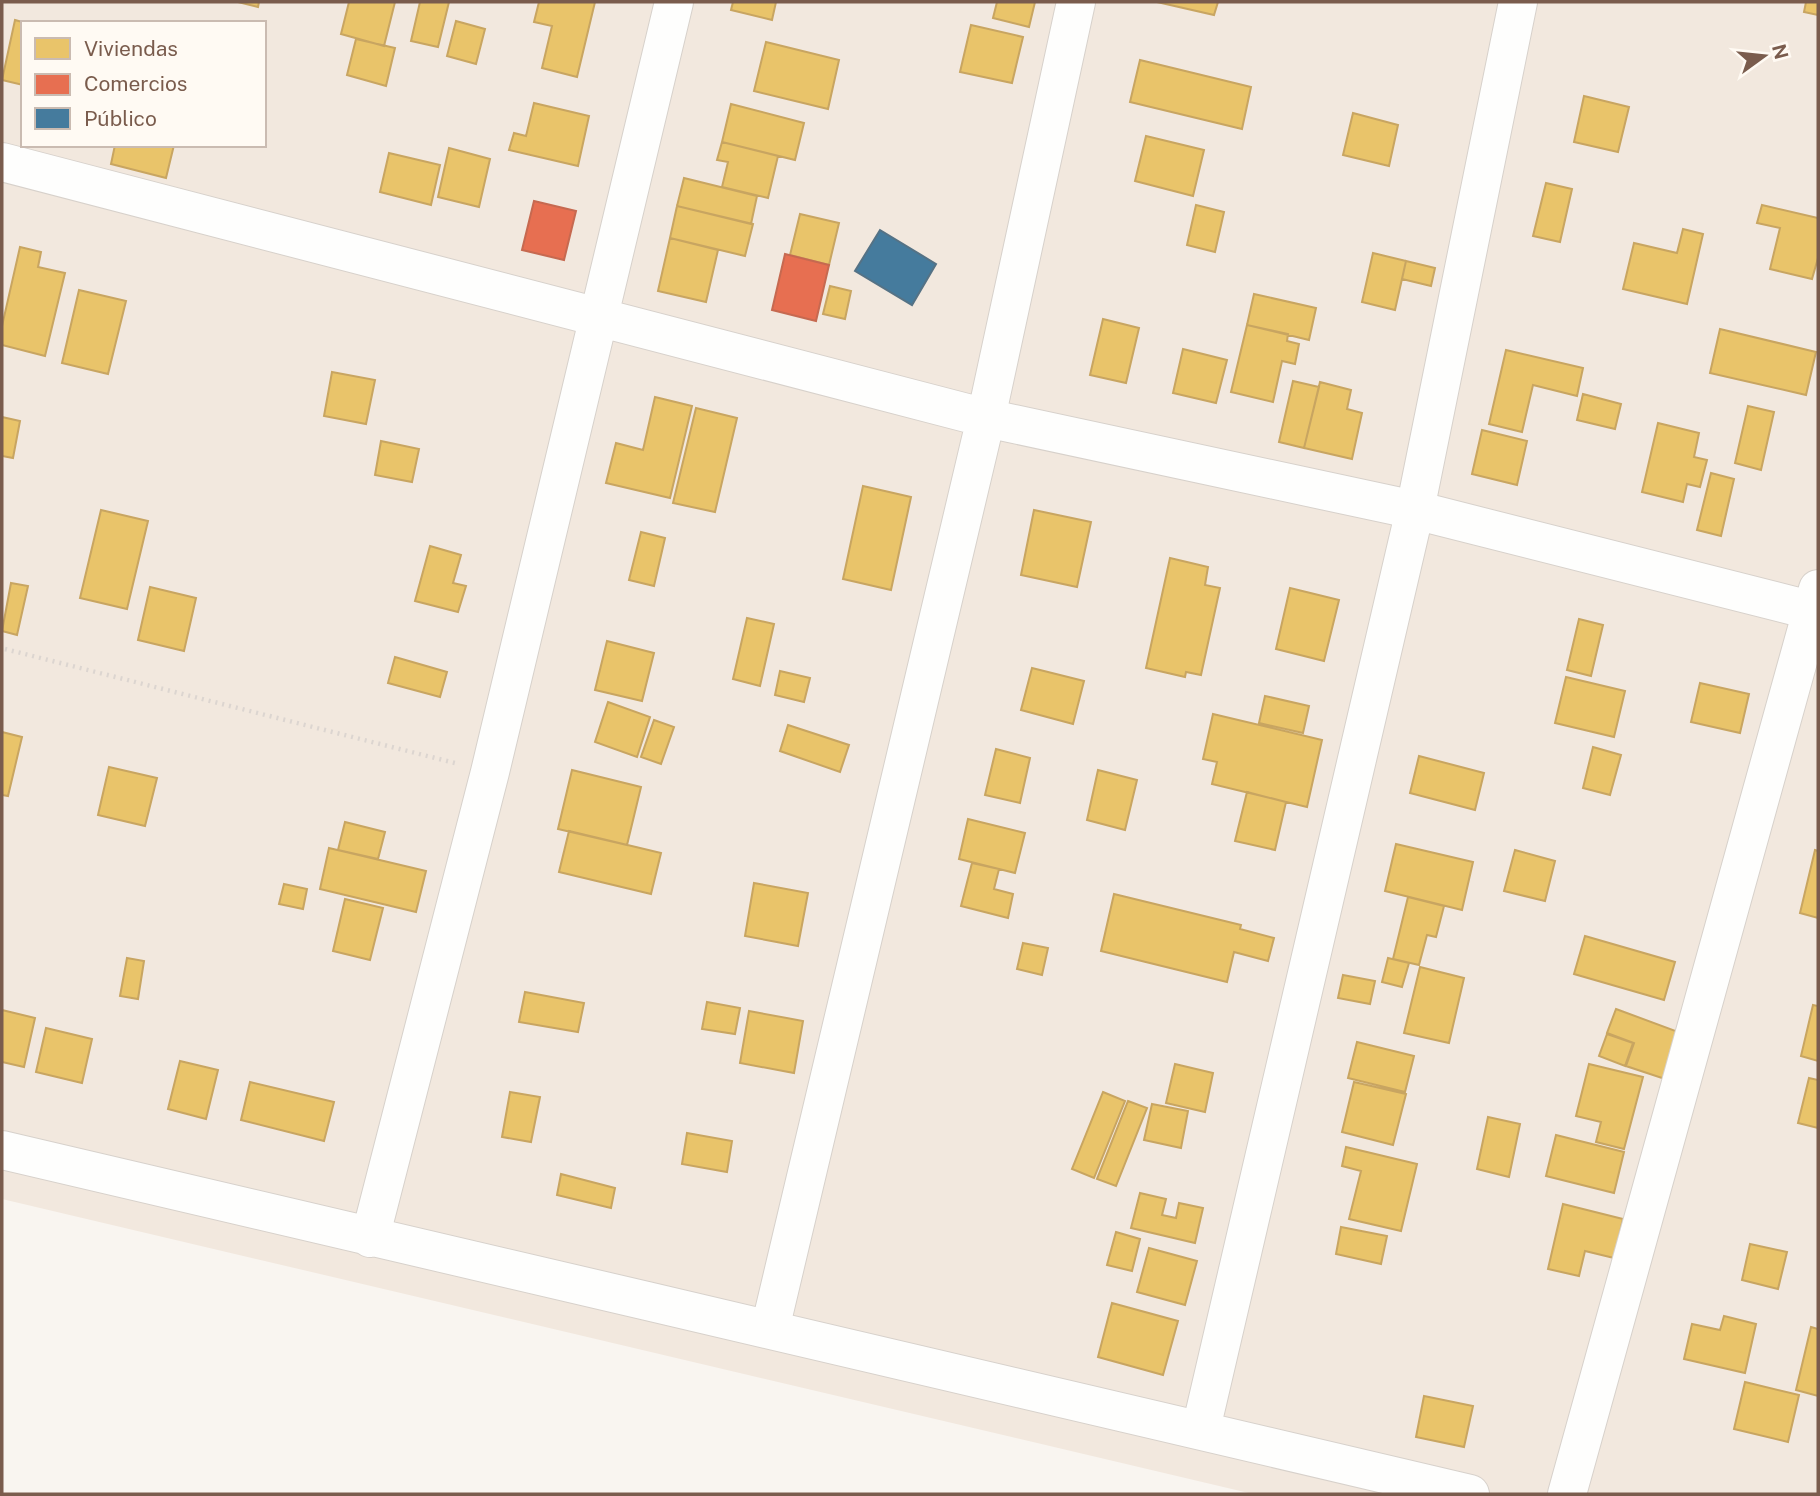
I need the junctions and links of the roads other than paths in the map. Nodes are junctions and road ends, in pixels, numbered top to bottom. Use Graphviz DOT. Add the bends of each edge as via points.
graph roads {
  1 [pos="674,2"];
  2 [pos="1076,2"];
  3 [pos="1518,2"];
  4 [pos="2,162"];
  5 [pos="599,318"];
  6 [pos="986,418"];
  7 [pos="1415,510"];
  8 [pos="1816,604"];
  9 [pos="2,1150"];
  10 [pos="370,1238"];
  11 [pos="770,1329"];
  12 [pos="1201,1429"];
  13 [pos="1470,1494"];
  14 [pos="1567,1494"];
  1 -- 5 [label="street"];
  2 -- 6 [label="street"];
  3 -- 7 [label="street"];
  4 -- 5 [label="street"];
  5 -- 6 [label="street"];
  5 -- 10 [label="street" via="490,772"];
  6 -- 7 [label="street"];
  6 -- 11 [label="street"];
  7 -- 8 [label="street"];
  7 -- 12 [label="street"];
  8 -- 14 [label="street"];
  9 -- 10 [label="street"];
  10 -- 11 [label="street"];
  11 -- 12 [label="street"];
  12 -- 13 [label="street"];
}
